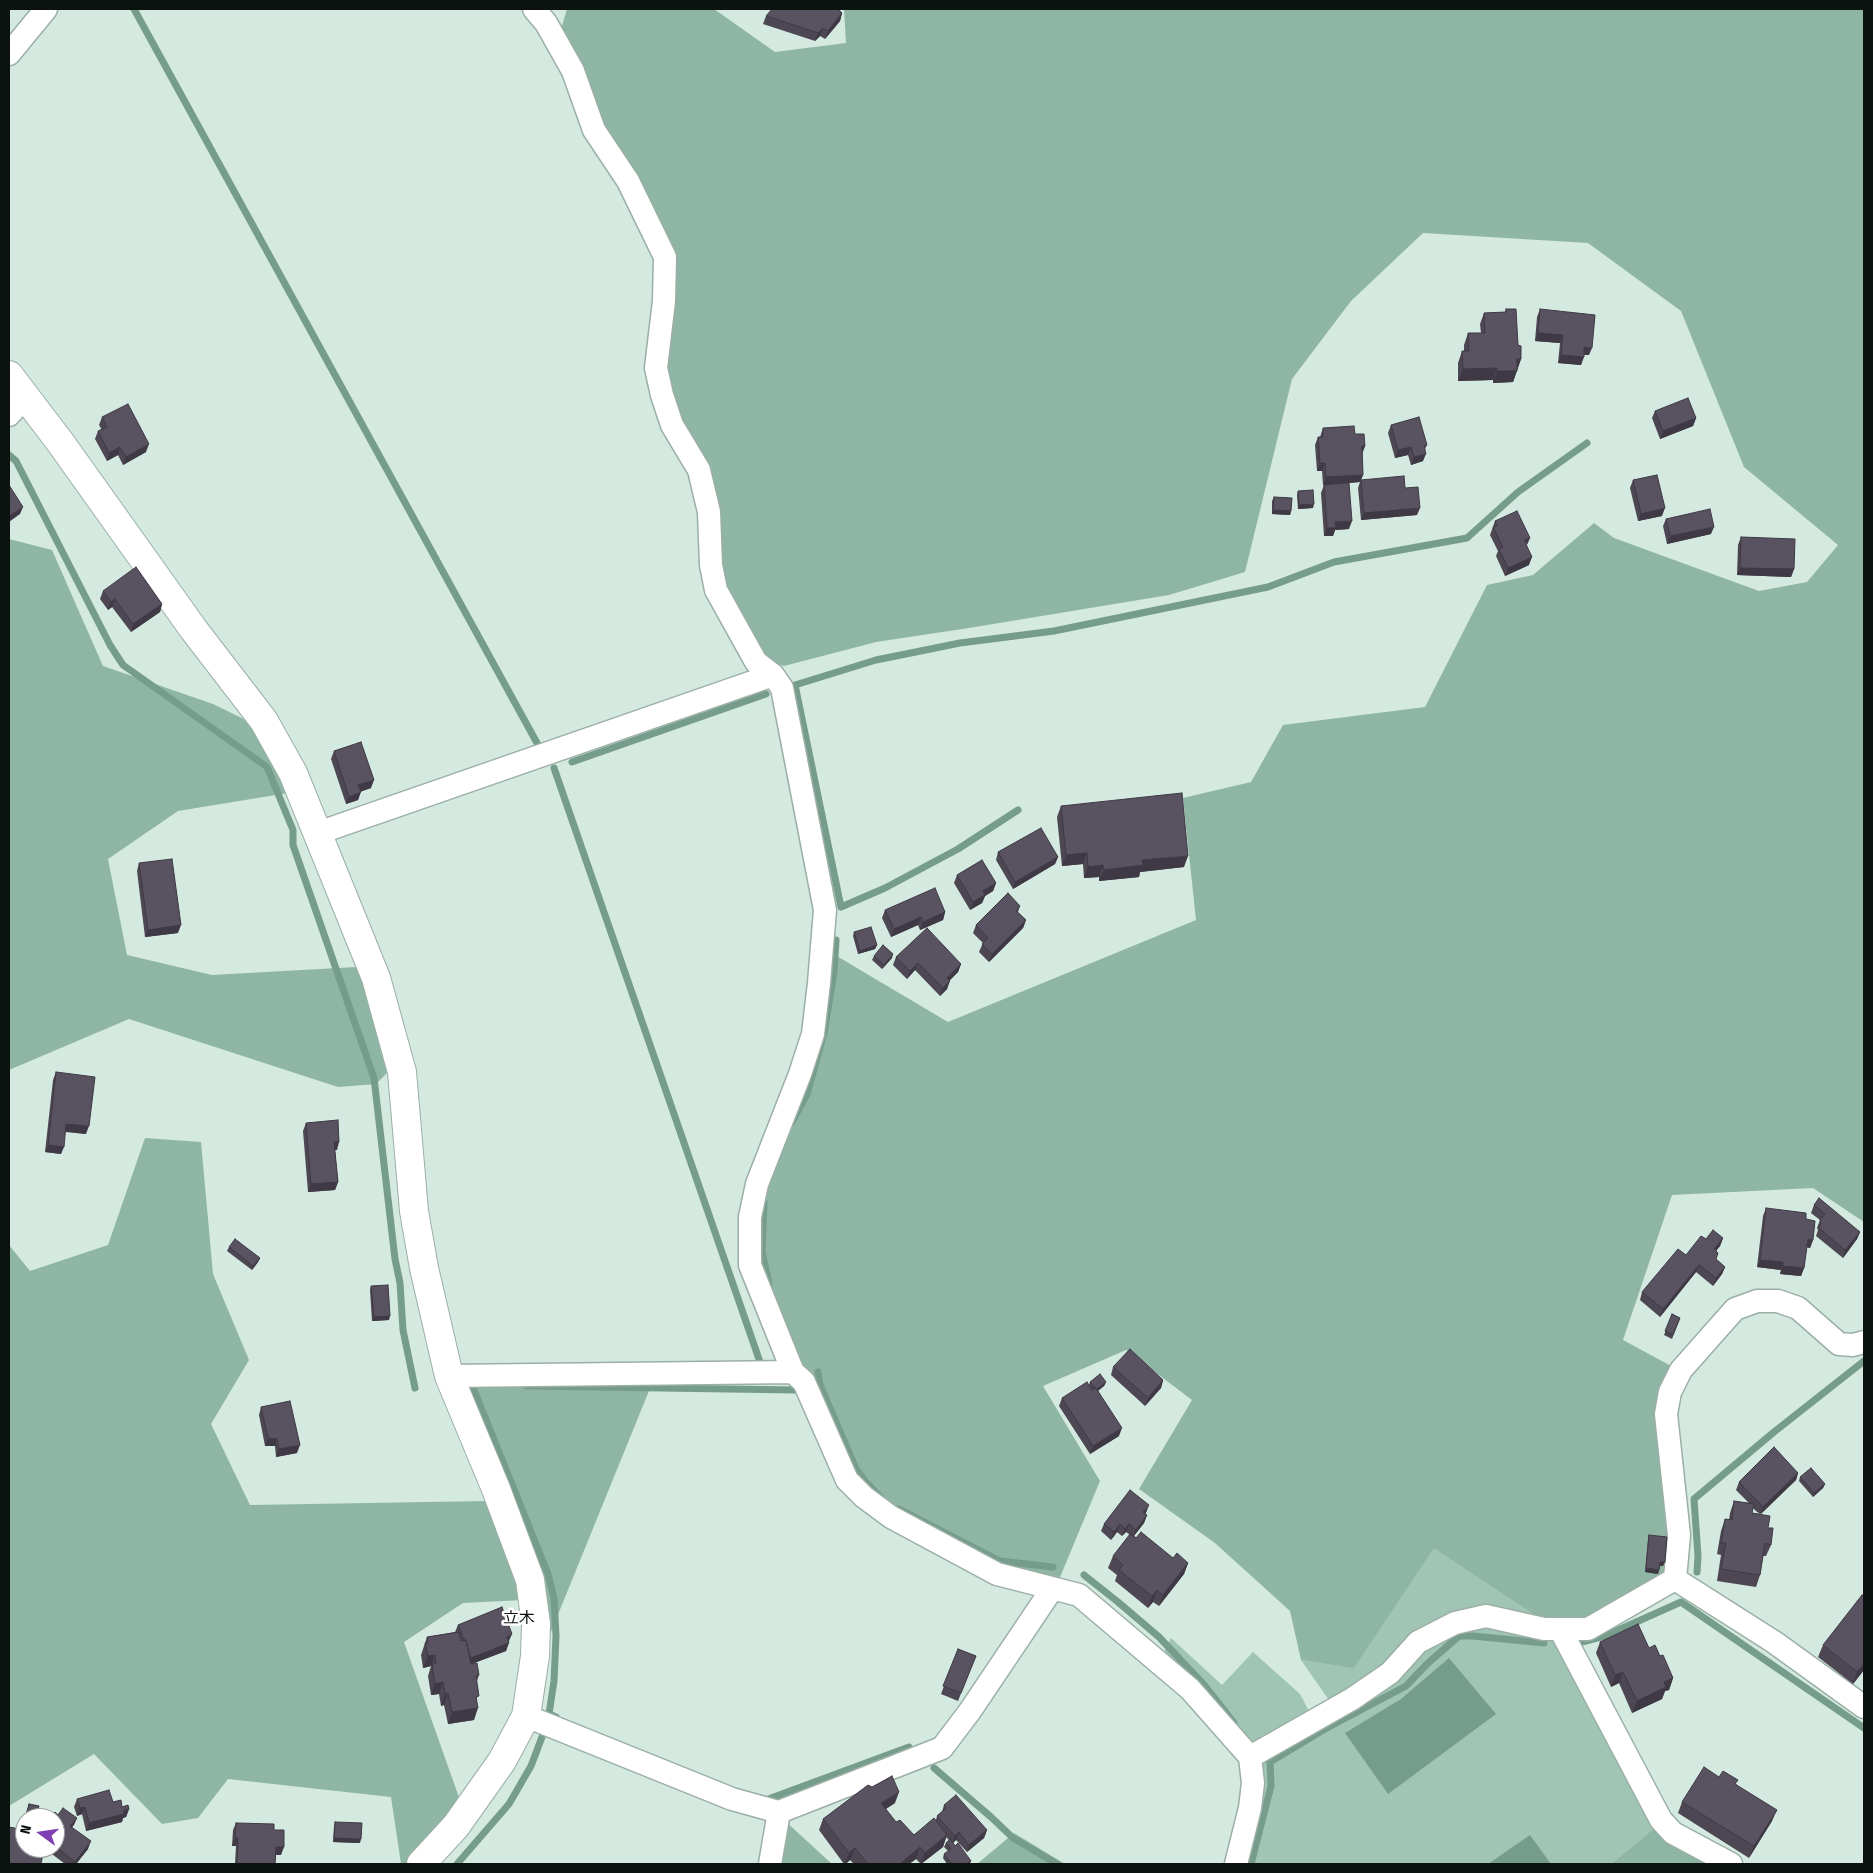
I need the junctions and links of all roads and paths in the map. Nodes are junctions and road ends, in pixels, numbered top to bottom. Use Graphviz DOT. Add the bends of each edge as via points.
graph roads {
  1 [pos="46,9"];
  2 [pos="534,9"];
  3 [pos="9,54"];
  4 [pos="9,375"];
  5 [pos="17,406"];
  6 [pos="773,675"];
  7 [pos="318,833"];
  8 [pos="1864,1342"];
  9 [pos="449,1376"];
  10 [pos="802,1384"];
  11 [pos="1675,1579"];
  12 [pos="1052,1588"];
  13 [pos="1560,1629"];
  14 [pos="1864,1707"];
  15 [pos="526,1716"];
  16 [pos="1250,1757"];
  17 [pos="779,1812"];
  18 [pos="421,1864"];
  19 [pos="770,1864"];
  20 [pos="1236,1864"];
  21 [pos="1731,1864"];
  1 -- 3 [label="street"];
  2 -- 6 [label="street" via="546,23 573,70 594,130 628,181 664,257 664,301 656,368 662,395 672,425 699,470 709,512 711,565 716,590 756,662"];
  4 -- 5 [label="street"];
  5 -- 7 [label="street" via="264,721 293,773"];
  6 -- 7 [label="street"];
  6 -- 10 [label="street" via="782,688 825,910 813,1034 757,1184 750,1217 750,1265"];
  7 -- 9 [label="street" via="376,978 402,1072 414,1211"];
  8 -- 11 [label="street" via="1839,1344 1798,1308 1778,1301 1757,1301 1735,1309 1681,1370 1670,1392 1666,1414 1678,1535"];
  9 -- 10 [label="street"];
  9 -- 15 [label="street" via="530,1580 536,1624"];
  10 -- 12 [label="street" via="847,1480 864,1497 891,1517 998,1574"];
  11 -- 13 [label="street" via="1588,1629"];
  11 -- 14 [label="street" via="1774,1642"];
  12 -- 16 [label="street" via="1079,1595 1103,1614 1190,1689"];
  12 -- 17 [label="street" via="942,1748"];
  13 -- 16 [label="street" via="1544,1630 1486,1616 1455,1623 1418,1642 1390,1673 1352,1699"];
  13 -- 21 [label="street" via="1660,1820 1673,1833"];
  15 -- 17 [label="street" via="732,1799"];
  15 -- 18 [label="street" via="502,1761 456,1826"];
  16 -- 20 [label="street" via="1253,1783 1250,1808"];
  17 -- 19 [label="street"];
}
